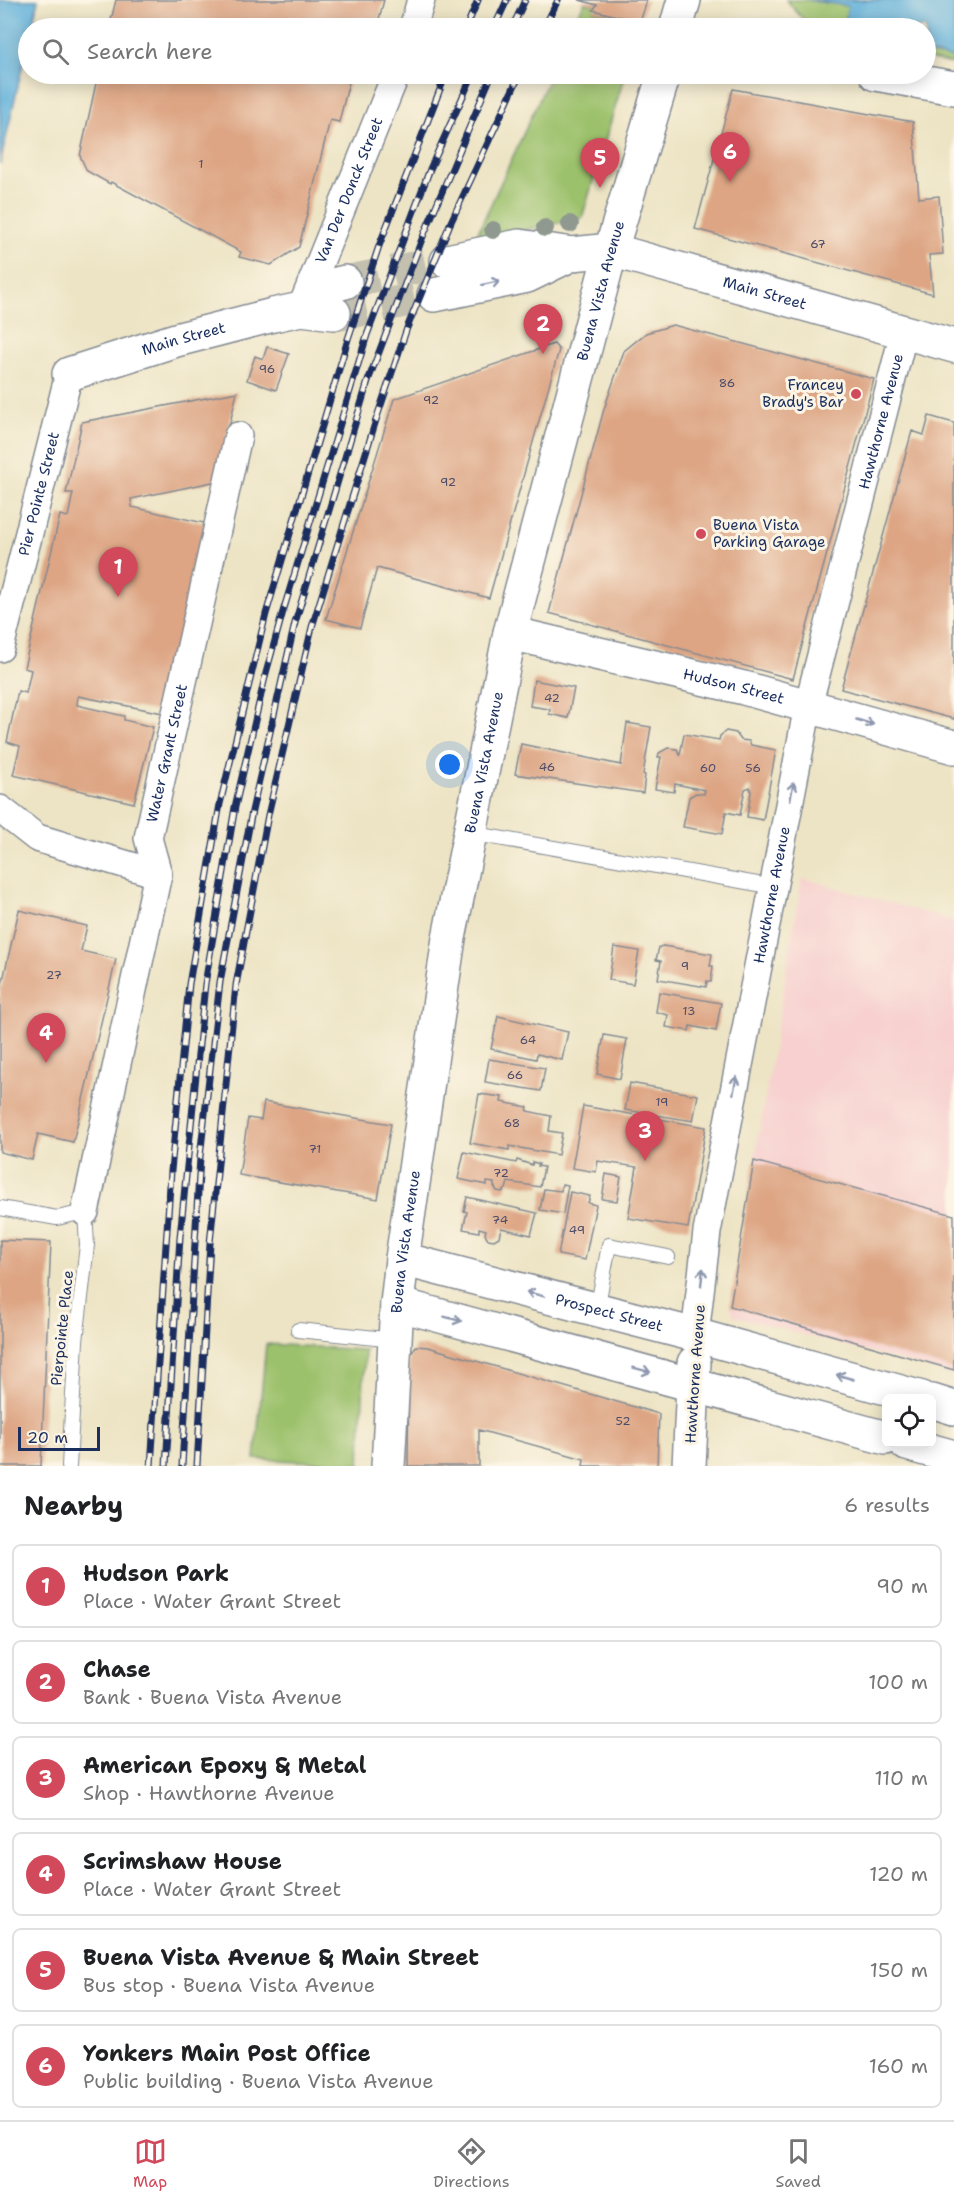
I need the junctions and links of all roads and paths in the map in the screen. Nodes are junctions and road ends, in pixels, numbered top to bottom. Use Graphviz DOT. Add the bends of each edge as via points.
graph roads {
  1 [pos="421,0"];
  2 [pos="684,0"];
  3 [pos="416,18"];
  4 [pos="679,18"];
  5 [pos="392,84"];
  6 [pos="661,84"];
  7 [pos="932,84"];
  8 [pos="954,88"];
  9 [pos="611,250"];
  10 [pos="572,254"];
  11 [pos="447,261"];
  12 [pos="345,282"];
  13 [pos="434,295"];
  14 [pos="301,309"];
  15 [pos="334,313"];
  16 [pos="904,332"];
  17 [pos="954,346"];
  18 [pos="69,374"];
  19 [pos="238,436"];
  20 [pos="510,633"];
  21 [pos="0,648"];
  22 [pos="808,706"];
  23 [pos="954,747"];
  24 [pos="0,809"];
  25 [pos="470,833"];
  26 [pos="158,874"];
  27 [pos="774,887"];
  28 [pos="0,1208"];
  29 [pos="85,1212"];
  30 [pos="668,1257"];
  31 [pos="402,1259"];
  32 [pos="397,1304"];
  33 [pos="597,1310"];
  34 [pos="298,1330"];
  35 [pos="695,1335"];
  36 [pos="395,1340"];
  37 [pos="693,1384"];
  38 [pos="908,1394"];
  39 [pos="936,1402"];
  40 [pos="954,1407"];
  41 [pos="882,1437"];
  42 [pos="924,1448"];
  43 [pos="954,1457"];
  44 [pos="69,1466"];
  45 [pos="388,1466"];
  46 [pos="689,1466"];
  1 -- 3 [label="street"];
  2 -- 4 [label="street"];
  5 -- 14 [label="street, Van Der Donck Street"];
  6 -- 9 [label="street, Buena Vista Avenue"];
  7 -- 8 [label="street"];
  9 -- 10 [label="street, Main Street"];
  9 -- 16 [label="street, Main Street"];
  9 -- 20 [label="street, Buena Vista Avenue"];
  10 -- 11 [label="street, Main Street" via="519,246"];
  13 -- 10 [label="street, Main Street, one-way" via="527,276"];
  12 -- 14 [label="street, Main Street"];
  14 -- 15 [label="street, Main Street"];
  14 -- 18 [label="street, Main Street" via="176,340"];
  16 -- 17 [label="street, Main Street"];
  16 -- 22 [label="street, Hawthorne Avenue"];
  18 -- 21 [label="street, Pier Pointe Street"];
  19 -- 26 [label="street, Water Grant Street" via="148,838"];
  20 -- 22 [label="street, Hudson Street" via="744,687"];
  20 -- 25 [label="street, Buena Vista Avenue"];
  22 -- 23 [label="street, Hudson Street, one-way"];
  27 -- 22 [label="street, Hawthorne Avenue, one-way"];
  24 -- 26 [label="street" via="37,838"];
  25 -- 27 [label="lane"];
  25 -- 31 [label="street, Buena Vista Avenue" via="449,938"];
  26 -- 29 [label="street, Water Grant Street"];
  35 -- 27 [label="street, Hawthorne Avenue, one-way" via="707,1232"];
  28 -- 29 [label="lane" via="57,1218"];
  29 -- 44 [label="lane, Pierpointe Place" via="87,1245 75,1341"];
  30 -- 33 [label="lane" via="609,1245"];
  31 -- 32 [label="street, Buena Vista Avenue"];
  33 -- 31 [label="street, Prospect Street, one-way"];
  32 -- 36 [label="street, Buena Vista Avenue"];
  32 -- 37 [label="street, one-way"];
  33 -- 35 [label="street, Prospect Street"];
  34 -- 36 [label="lane"];
  35 -- 37 [label="street, Hawthorne Avenue"];
  38 -- 35 [label="street, Prospect Street, one-way"];
  36 -- 45 [label="street, Buena Vista Avenue"];
  37 -- 41 [label="street"];
  37 -- 46 [label="street, Hawthorne Avenue"];
  39 -- 40 [label="street"];
  42 -- 43 [label="street"];
}
